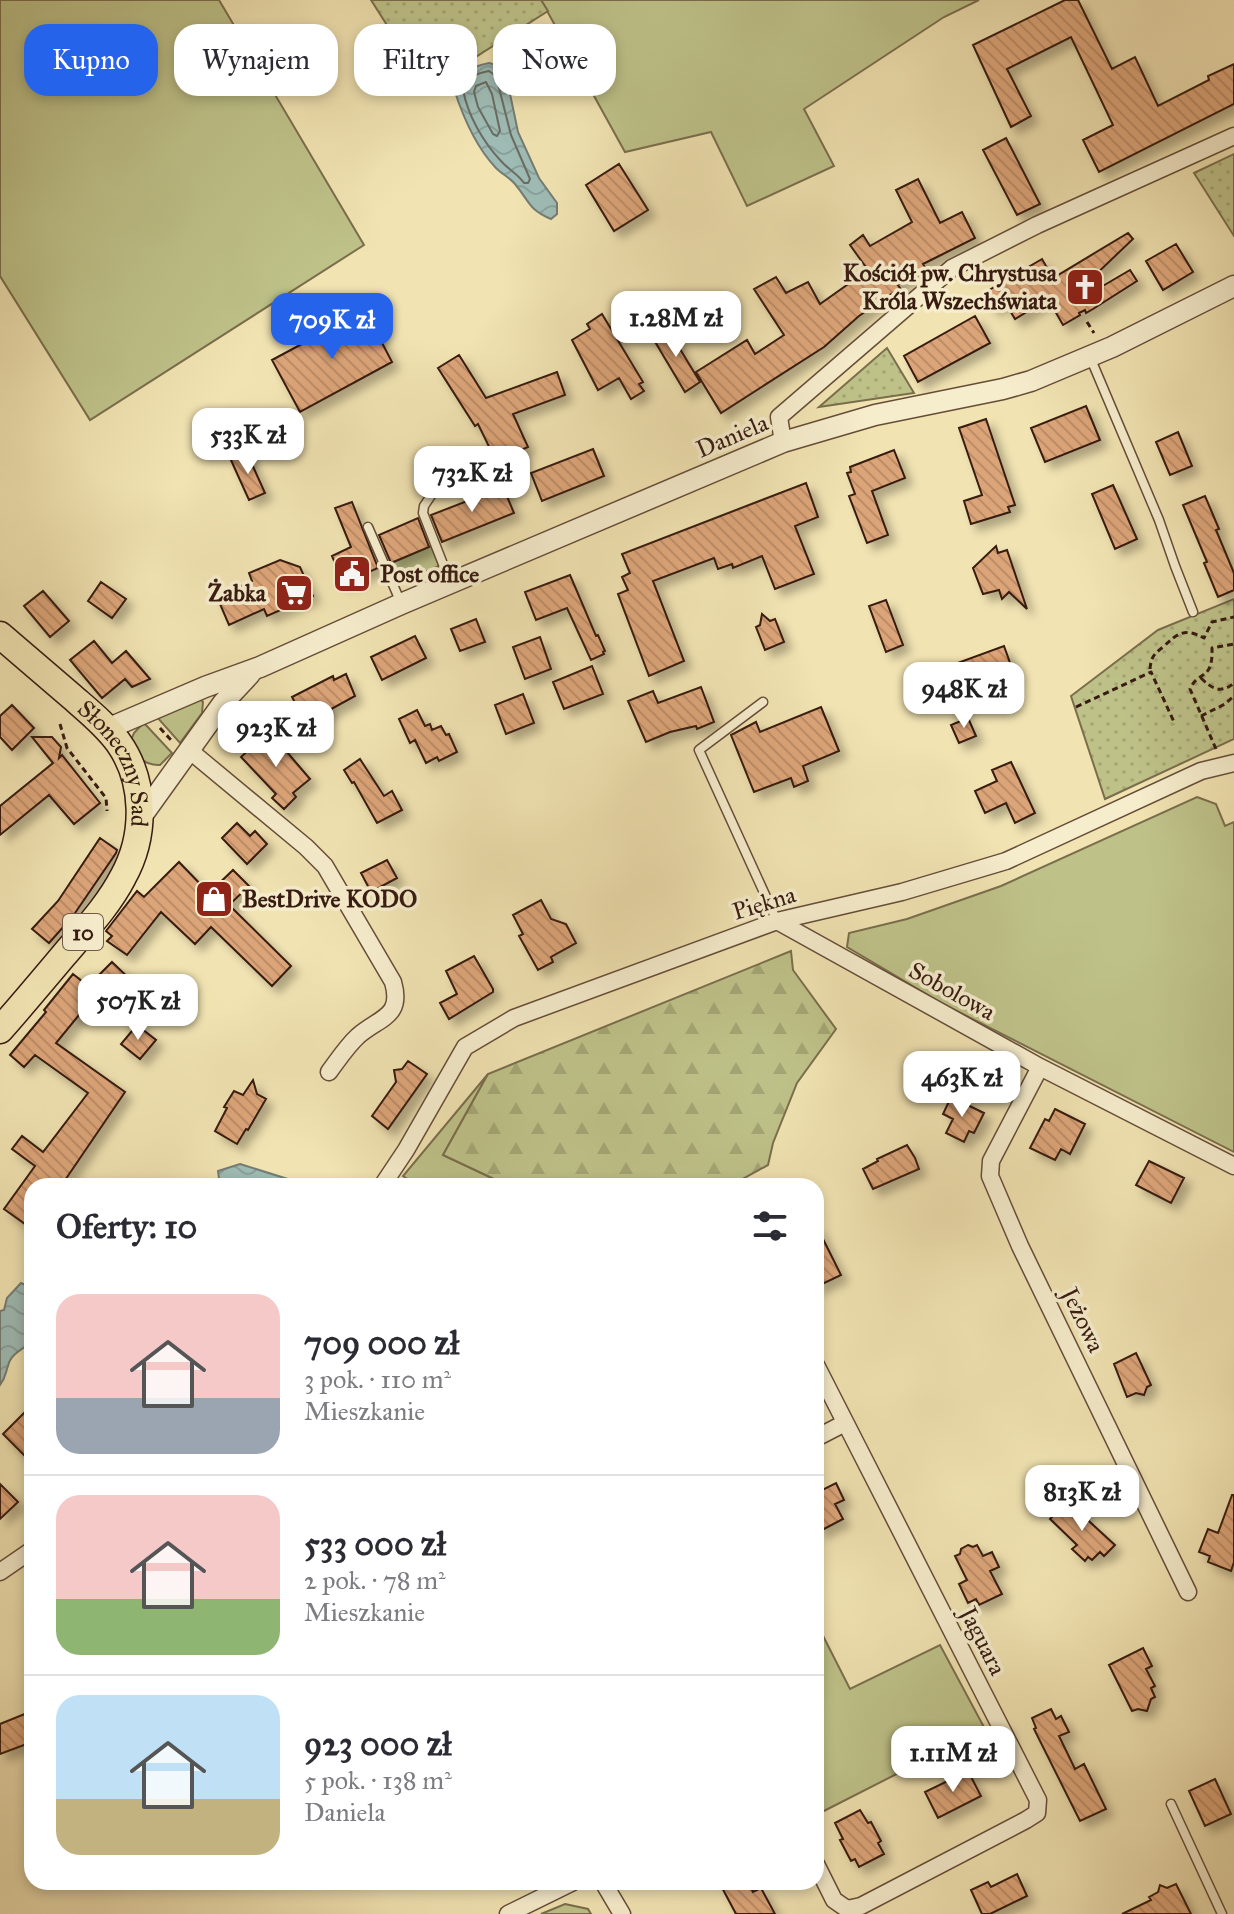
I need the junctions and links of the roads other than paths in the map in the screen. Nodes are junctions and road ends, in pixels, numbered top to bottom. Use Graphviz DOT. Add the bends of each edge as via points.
graph roads {
  1 [pos="1234,136"];
  2 [pos="1234,286"];
  3 [pos="1090,357"];
  4 [pos="783,442"];
  5 [pos="434,491"];
  6 [pos="368,527"];
  7 [pos="450,583"];
  8 [pos="401,604"];
  9 [pos="1193,612"];
  10 [pos="0,635"];
  11 [pos="260,667"];
  12 [pos="763,702"];
  13 [pos="107,729"];
  14 [pos="184,749"];
  15 [pos="1229,758"];
  16 [pos="139,820"];
  17 [pos="777,921"];
  18 [pos="0,1030"];
  19 [pos="1040,1067"];
  20 [pos="329,1072"];
  21 [pos="1234,1166"];
  22 [pos="387,1178"];
  23 [pos="824,1381"];
  24 [pos="845,1423"];
  25 [pos="824,1434"];
  26 [pos="24,1556"];
  27 [pos="0,1572"];
  28 [pos="1188,1592"];
  29 [pos="1171,1804"];
  30 [pos="824,1880"];
  31 [pos="557,1890"];
  32 [pos="608,1890"];
  33 [pos="508,1914"];
  34 [pos="622,1914"];
  35 [pos="1222,1914"];
  1 -- 4 [label="street" via="952,268 779,417"];
  2 -- 3 [label="street, Daniela"];
  3 -- 4 [label="street, Daniela" via="1013,386 875,415"];
  3 -- 9 [label="lane"];
  4 -- 7 [label="street, Daniela"];
  5 -- 7 [label="lane" via="423,513"];
  6 -- 8 [label="lane"];
  7 -- 8 [label="street, Daniela"];
  8 -- 11 [label="street, Daniela"];
  10 -- 13 [label="main road, Słoneczny Sad / 10"];
  11 -- 13 [label="street, Daniela"];
  11 -- 14 [label="street, Daniela"];
  12 -- 17 [label="lane" via="699,750"];
  13 -- 16 [label="main road, Słoneczny Sad / 10" via="134,775"];
  14 -- 16 [label="street, Daniela"];
  14 -- 20 [label="street" via="325,866 393,982 395,1006 356,1037"];
  15 -- 17 [label="street, Piękna" via="1006,861"];
  16 -- 18 [label="main road, Słoneczny Sad / 10" via="129,864 114,891"];
  17 -- 19 [label="street, Sobolowa"];
  17 -- 22 [label="street, Piękna" via="514,1018 465,1047"];
  19 -- 21 [label="street, Sobolowa"];
  19 -- 28 [label="street, Jeżowa" via="991,1161 990,1176"];
  23 -- 24 [label="street, Jaguara"];
  24 -- 25 [label="street"];
  24 -- 30 [label="street, Jaguara" via="1038,1800 1037,1813 1026,1820 861,1906 847,1909 834,1900"];
  26 -- 27 [label="street"];
  29 -- 35 [label="lane"];
  31 -- 33 [label="street"];
  32 -- 34 [label="street"];
}
